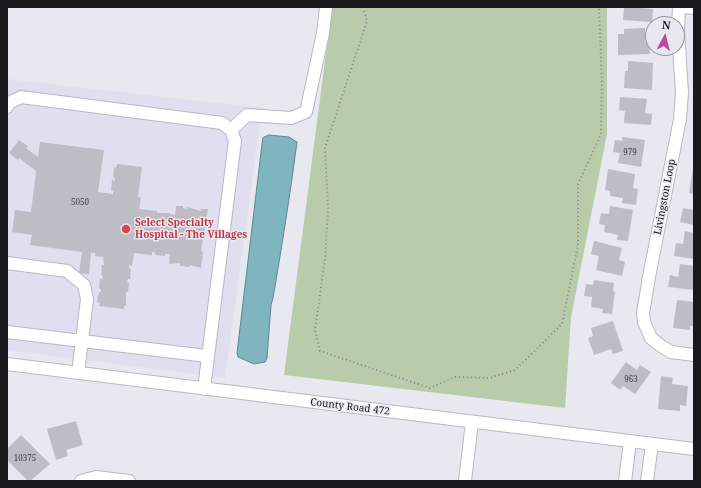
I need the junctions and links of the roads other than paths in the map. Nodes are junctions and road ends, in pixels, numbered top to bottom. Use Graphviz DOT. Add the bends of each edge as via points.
graph roads {
  1 [pos="326,7"];
  2 [pos="679,7"];
  3 [pos="694,8"];
  4 [pos="7,107"];
  5 [pos="231,130"];
  6 [pos="7,263"];
  7 [pos="7,332"];
  8 [pos="82,342"];
  9 [pos="694,355"];
  10 [pos="207,356"];
  11 [pos="7,364"];
  12 [pos="78,373"];
  13 [pos="204,389"];
  14 [pos="472,422"];
  15 [pos="630,442"];
  16 [pos="652,444"];
  17 [pos="694,449"];
  18 [pos="81,481"];
  19 [pos="129,481"];
  20 [pos="465,481"];
  21 [pos="625,481"];
  22 [pos="647,481"];
  1 -- 5 [label="street" via="306,112 291,118 247,115"];
  2 -- 3 [label="street"];
  2 -- 9 [label="street, Livingston Loop" via="682,94 680,119 648,284 644,322 649,334 660,346 671,352"];
  4 -- 5 [label="street" via="9,103 21,97 222,123"];
  5 -- 10 [label="street" via="235,141"];
  6 -- 8 [label="street" via="66,271 84,285 87,299"];
  7 -- 8 [label="street"];
  8 -- 10 [label="street"];
  8 -- 12 [label="street"];
  10 -- 13 [label="street"];
  11 -- 12 [label="street, County Road 472"];
  12 -- 13 [label="street, County Road 472"];
  13 -- 14 [label="street, County Road 472"];
  14 -- 15 [label="street, County Road 472"];
  14 -- 20 [label="street"];
  15 -- 16 [label="street, County Road 472"];
  15 -- 21 [label="street"];
  16 -- 17 [label="street, County Road 472"];
  16 -- 22 [label="street"];
  18 -- 19 [label="street" via="96,477"];
}
